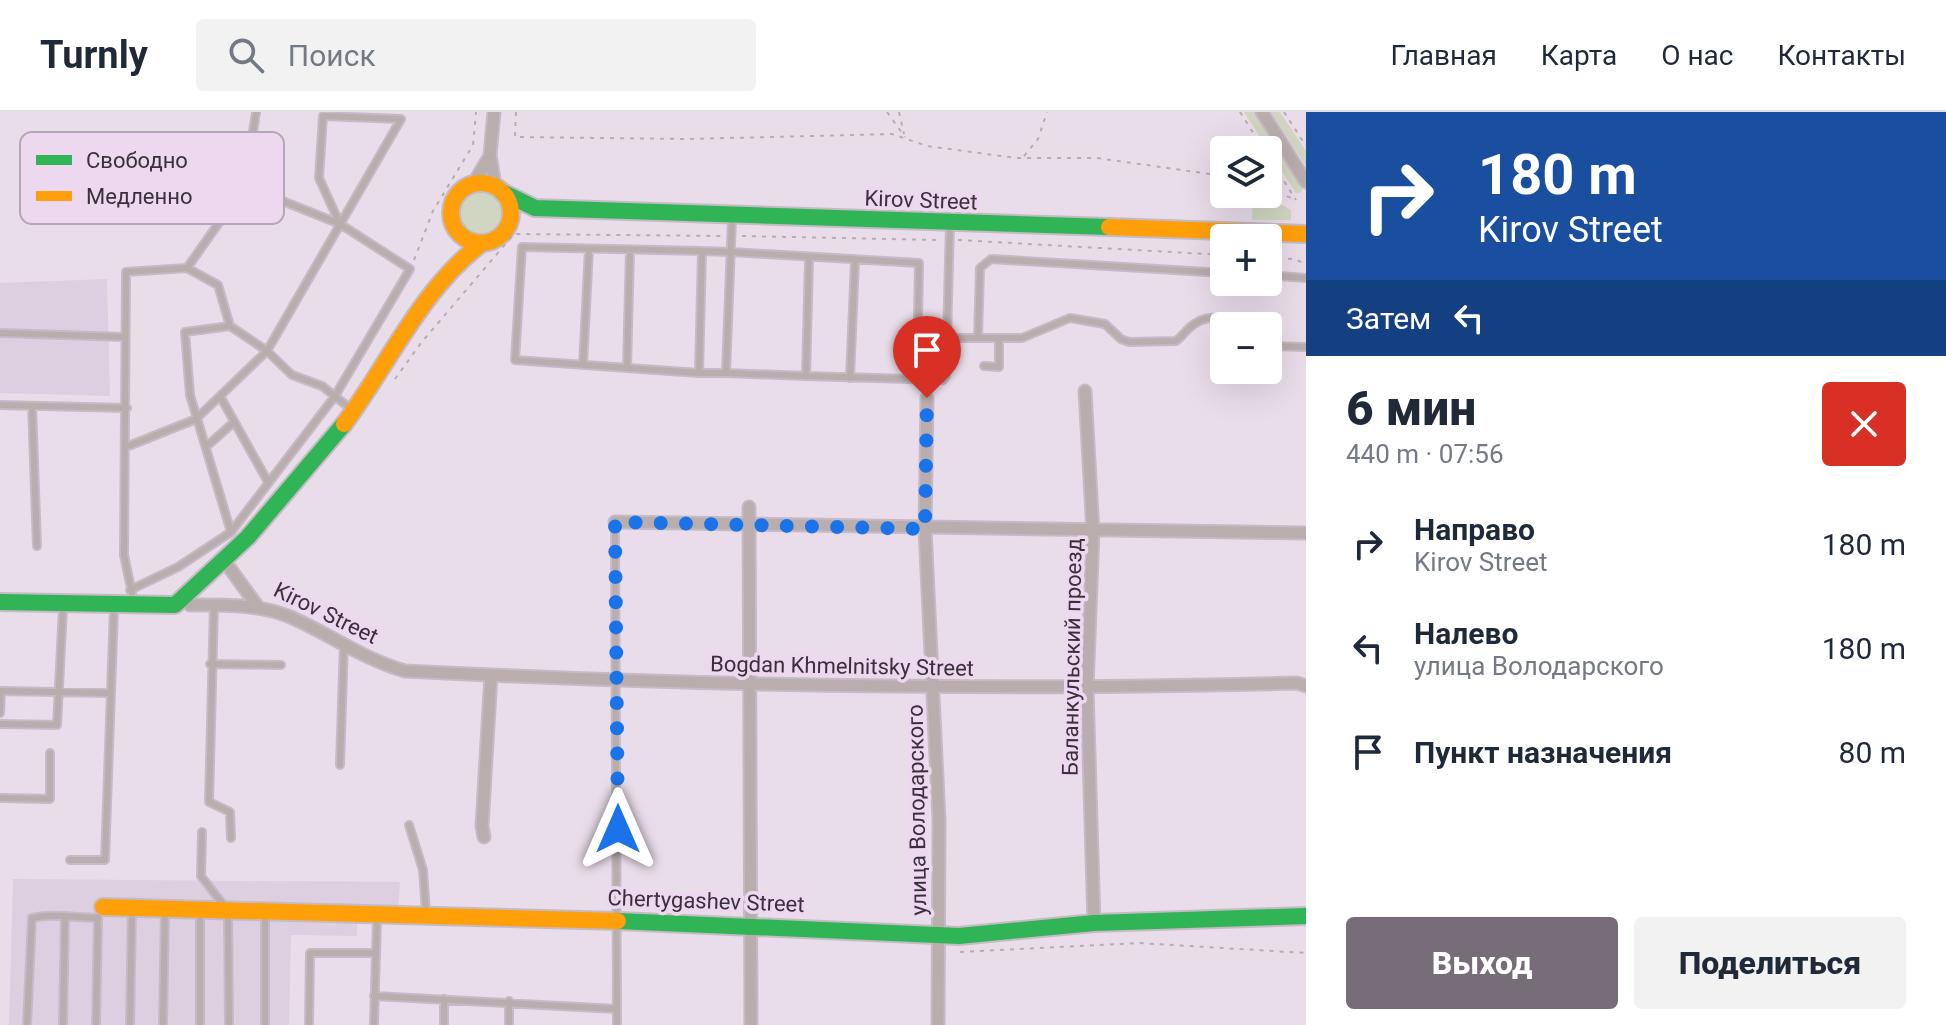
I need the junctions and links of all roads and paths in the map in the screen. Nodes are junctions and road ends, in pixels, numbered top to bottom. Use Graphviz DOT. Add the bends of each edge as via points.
graph roads {
  1 [pos="256,112"];
  2 [pos="476,112"];
  3 [pos="494,112"];
  4 [pos="516,112"];
  5 [pos="887,112"];
  6 [pos="899,112"];
  7 [pos="1047,112"];
  8 [pos="1240,112"];
  9 [pos="1262,112"];
  10 [pos="1284,112"];
  11 [pos="253,132"];
  12 [pos="1255,136"];
  13 [pos="906,139"];
  14 [pos="1306,146"];
  15 [pos="490,155"];
  16 [pos="1023,157"];
  17 [pos="1210,174"];
  18 [pos="1282,178"];
  19 [pos="1306,182"];
  20 [pos="473,184"];
  21 [pos="498,189"];
  22 [pos="1282,195"];
  23 [pos="284,202"];
  24 [pos="535,208"];
  25 [pos="732,216"];
  26 [pos="510,222"];
  27 [pos="950,222"];
  28 [pos="218,224"];
  29 [pos="340,224"];
  30 [pos="457,231"];
  31 [pos="1306,234"];
  32 [pos="732,236"];
  33 [pos="950,240"];
  34 [pos="482,243"];
  35 [pos="589,249"];
  36 [pos="630,250"];
  37 [pos="702,251"];
  38 [pos="731,252"];
  39 [pos="1210,254"];
  40 [pos="809,259"];
  41 [pos="1282,259"];
  42 [pos="855,261"];
  43 [pos="457,262"];
  44 [pos="1306,264"];
  45 [pos="187,268"];
  46 [pos="410,269"];
  47 [pos="1210,272"];
  48 [pos="1282,276"];
  49 [pos="1305,278"];
  50 [pos="1210,320"];
  51 [pos="230,326"];
  52 [pos="0,333"];
  53 [pos="124,337"];
  54 [pos="948,338"];
  55 [pos="978,338"];
  56 [pos="999,338"];
  57 [pos="1282,346"];
  58 [pos="1306,347"];
  59 [pos="267,351"];
  60 [pos="583,365"];
  61 [pos="984,366"];
  62 [pos="641,369"];
  63 [pos="699,373"];
  64 [pos="726,373"];
  65 [pos="806,376"];
  66 [pos="850,378"];
  67 [pos="917,380"];
  68 [pos="927,380"];
  69 [pos="393,382"];
  70 [pos="1085,391"];
  71 [pos="220,396"];
  72 [pos="335,396"];
  73 [pos="927,398"];
  74 [pos="0,405"];
  75 [pos="32,406"];
  76 [pos="127,408"];
  77 [pos="354,411"];
  78 [pos="196,419"];
  79 [pos="234,422"];
  80 [pos="126,447"];
  81 [pos="206,447"];
  82 [pos="268,482"];
  83 [pos="749,507"];
  84 [pos="615,522"];
  85 [pos="749,522"];
  86 [pos="925,529"];
  87 [pos="231,532"];
  88 [pos="1093,532"];
  89 [pos="1306,533"];
  90 [pos="37,546"];
  91 [pos="226,563"];
  92 [pos="133,597"];
  93 [pos="0,602"];
  94 [pos="63,604"];
  95 [pos="114,604"];
  96 [pos="183,605"];
  97 [pos="214,605"];
  98 [pos="258,607"];
  99 [pos="344,643"];
  100 [pos="378,663"];
  101 [pos="210,664"];
  102 [pos="281,665"];
  103 [pos="491,675"];
  104 [pos="618,678"];
  105 [pos="748,685"];
  106 [pos="1306,686"];
  107 [pos="935,687"];
  108 [pos="1087,688"];
  109 [pos="59,692"];
  110 [pos="110,693"];
  111 [pos="0,713"];
  112 [pos="0,724"];
  113 [pos="50,753"];
  114 [pos="340,765"];
  115 [pos="0,798"];
  116 [pos="409,825"];
  117 [pos="202,832"];
  118 [pos="484,837"];
  119 [pos="231,838"];
  120 [pos="70,860"];
  121 [pos="132,908"];
  122 [pos="165,909"];
  123 [pos="200,910"];
  124 [pos="228,911"];
  125 [pos="265,911"];
  126 [pos="100,913"];
  127 [pos="378,914"];
  128 [pos="65,916"];
  129 [pos="427,916"];
  130 [pos="1306,916"];
  131 [pos="619,920"];
  132 [pos="1094,923"];
  133 [pos="750,924"];
  134 [pos="940,934"];
  135 [pos="960,952"];
  136 [pos="374,953"];
  137 [pos="1306,953"];
  138 [pos="374,996"];
  139 [pos="444,999"];
  140 [pos="509,1001"];
  141 [pos="617,1009"];
  142 [pos="27,1025"];
  143 [pos="63,1025"];
  144 [pos="96,1025"];
  145 [pos="130,1025"];
  146 [pos="163,1025"];
  147 [pos="200,1025"];
  148 [pos="229,1025"];
  149 [pos="265,1025"];
  150 [pos="309,1025"];
  151 [pos="374,1025"];
  152 [pos="444,1025"];
  153 [pos="509,1025"];
  154 [pos="617,1025"];
  155 [pos="751,1025"];
  156 [pos="938,1025"];
  1 -- 11 [label="lane"];
  2 -- 46 [label="path" via="473,145 433,211"];
  3 -- 15 [label="street"];
  4 -- 13 [label="path" via="515,137 892,134"];
  5 -- 13 [label="path"];
  6 -- 13 [label="path"];
  7 -- 16 [label="path" via="1038,139"];
  8 -- 12 [label="path"];
  9 -- 19 [label="street"];
  10 -- 14 [label="path"];
  13 -- 16 [label="path"];
  15 -- 20 [label="street"];
  15 -- 21 [label="street"];
  16 -- 17 [label="path" via="1097,158"];
  18 -- 22 [label="path" via="1296,200"];
  20 -- 21 [label="main road"];
  20 -- 30 [label="main road" via="454,202 451,214"];
  21 -- 24 [label="main road"];
  21 -- 26 [label="main road" via="509,203"];
  23 -- 29 [label="lane"];
  24 -- 25 [label="main road, Kirov Street"];
  24 -- 26 [label="main road"];
  25 -- 27 [label="main road, Kirov Street"];
  25 -- 32 [label="lane"];
  26 -- 34 [label="main road" via="499,237"];
  27 -- 31 [label="main road, Kirov Street"];
  27 -- 33 [label="lane"];
  28 -- 45 [label="lane"];
  29 -- 29 [label="lane" via="368,179 401,119 323,116 319,178"];
  29 -- 46 [label="lane"];
  29 -- 59 [label="lane"];
  30 -- 34 [label="main road"];
  30 -- 43 [label="main road"];
  32 -- 33 [label="path"];
  32 -- 38 [label="lane"];
  32 -- 69 [label="path" via="514,234"];
  33 -- 39 [label="path"];
  33 -- 54 [label="lane"];
  34 -- 43 [label="main road"];
  35 -- 36 [label="lane"];
  35 -- 60 [label="lane"];
  35 -- 60 [label="lane" via="522,247 515,360"];
  36 -- 37 [label="lane"];
  36 -- 62 [label="lane" via="627,368"];
  37 -- 38 [label="lane"];
  37 -- 63 [label="lane"];
  38 -- 40 [label="lane"];
  38 -- 64 [label="lane"];
  40 -- 42 [label="lane"];
  40 -- 65 [label="lane"];
  41 -- 44 [label="path"];
  42 -- 66 [label="lane"];
  42 -- 67 [label="lane" via="919,263"];
  43 -- 77 [label="main road"];
  45 -- 51 [label="lane" via="218,285"];
  45 -- 53 [label="lane" via="126,272"];
  46 -- 72 [label="lane"];
  47 -- 55 [label="lane" via="991,259 980,268"];
  48 -- 49 [label="lane"];
  50 -- 56 [label="lane" via="1200,320 1167,344 1129,342 1105,324 1070,318 1035,335"];
  51 -- 59 [label="lane"];
  51 -- 78 [label="lane" via="185,332"];
  52 -- 53 [label="lane"];
  53 -- 76 [label="lane"];
  54 -- 55 [label="lane"];
  54 -- 68 [label="lane" via="945,378"];
  55 -- 56 [label="lane"];
  56 -- 61 [label="lane" via="999,367"];
  57 -- 58 [label="lane"];
  59 -- 71 [label="lane"];
  59 -- 72 [label="lane" via="292,375"];
  60 -- 62 [label="lane"];
  62 -- 63 [label="lane"];
  63 -- 64 [label="lane"];
  64 -- 65 [label="lane"];
  65 -- 66 [label="lane"];
  66 -- 67 [label="lane"];
  67 -- 68 [label="lane"];
  68 -- 73 [label="lane"];
  70 -- 88 [label="street, Баланкульский проезд"];
  71 -- 78 [label="lane"];
  71 -- 79 [label="lane"];
  72 -- 77 [label="lane"];
  72 -- 82 [label="lane"];
  73 -- 86 [label="street, улица Володарского"];
  74 -- 75 [label="lane"];
  75 -- 76 [label="lane"];
  75 -- 90 [label="lane"];
  76 -- 80 [label="lane"];
  77 -- 91 [label="main road"];
  78 -- 80 [label="lane"];
  78 -- 81 [label="lane"];
  79 -- 81 [label="lane"];
  79 -- 82 [label="lane"];
  80 -- 92 [label="lane" via="124,555"];
  81 -- 87 [label="lane"];
  82 -- 87 [label="lane"];
  83 -- 85 [label="street"];
  84 -- 85 [label="street"];
  84 -- 104 [label="lane"];
  85 -- 86 [label="street"];
  85 -- 105 [label="street"];
  86 -- 88 [label="street"];
  86 -- 107 [label="street, улица Володарского"];
  87 -- 92 [label="lane"];
  88 -- 89 [label="street"];
  88 -- 108 [label="street, Баланкульский проезд"];
  91 -- 96 [label="main road"];
  91 -- 98 [label="street, Kirov Street"];
  92 -- 95 [label="main road"];
  92 -- 96 [label="main road"];
  93 -- 94 [label="main road"];
  94 -- 95 [label="main road"];
  94 -- 109 [label="lane"];
  95 -- 110 [label="lane"];
  96 -- 97 [label="street"];
  97 -- 98 [label="street"];
  97 -- 101 [label="lane"];
  98 -- 99 [label="street, Kirov Street"];
  99 -- 100 [label="street, Kirov Street"];
  99 -- 114 [label="lane"];
  100 -- 103 [label="street, Bogdan Khmelnitsky Street" via="405,671"];
  101 -- 102 [label="lane"];
  101 -- 119 [label="lane" via="209,802 230,812"];
  103 -- 104 [label="street, Bogdan Khmelnitsky Street"];
  103 -- 118 [label="street"];
  104 -- 105 [label="street, Bogdan Khmelnitsky Street"];
  104 -- 131 [label="lane"];
  105 -- 107 [label="street, Bogdan Khmelnitsky Street"];
  105 -- 133 [label="street"];
  106 -- 108 [label="street, Bogdan Khmelnitsky Street"];
  107 -- 108 [label="street, Bogdan Khmelnitsky Street"];
  107 -- 134 [label="street, улица Володарского"];
  108 -- 132 [label="street, Баланкульский проезд"];
  109 -- 110 [label="lane"];
  109 -- 111 [label="lane" via="1,691"];
  109 -- 112 [label="lane" via="57,725"];
  110 -- 120 [label="lane" via="105,860"];
  113 -- 115 [label="lane" via="50,799"];
  116 -- 129 [label="lane" via="423,870"];
  117 -- 124 [label="lane" via="201,876"];
  121 -- 122 [label="main road, Chertygashev Street"];
  121 -- 126 [label="main road, Chertygashev Street"];
  121 -- 145 [label="lane"];
  122 -- 123 [label="main road, Chertygashev Street"];
  122 -- 146 [label="lane"];
  123 -- 124 [label="main road, Chertygashev Street"];
  123 -- 147 [label="lane"];
  124 -- 125 [label="main road, Chertygashev Street"];
  124 -- 148 [label="lane"];
  125 -- 127 [label="main road, Chertygashev Street"];
  125 -- 149 [label="lane"];
  126 -- 128 [label="lane"];
  126 -- 144 [label="lane"];
  127 -- 129 [label="main road, Chertygashev Street"];
  127 -- 136 [label="lane"];
  128 -- 142 [label="lane" via="32,918"];
  128 -- 143 [label="lane"];
  129 -- 131 [label="main road, Chertygashev Street"];
  130 -- 132 [label="main road, Chertygashev Street"];
  131 -- 133 [label="main road, Chertygashev Street"];
  131 -- 141 [label="lane"];
  132 -- 134 [label="main road, Chertygashev Street"];
  133 -- 134 [label="main road, Chertygashev Street"];
  133 -- 155 [label="street"];
  134 -- 156 [label="street, улица Володарского"];
  135 -- 137 [label="path" via="1139,943"];
  136 -- 138 [label="lane"];
  136 -- 150 [label="lane" via="310,953"];
  138 -- 139 [label="lane"];
  138 -- 151 [label="lane"];
  139 -- 140 [label="lane"];
  139 -- 152 [label="lane"];
  140 -- 141 [label="lane"];
  140 -- 153 [label="lane"];
  141 -- 154 [label="lane"];
}
